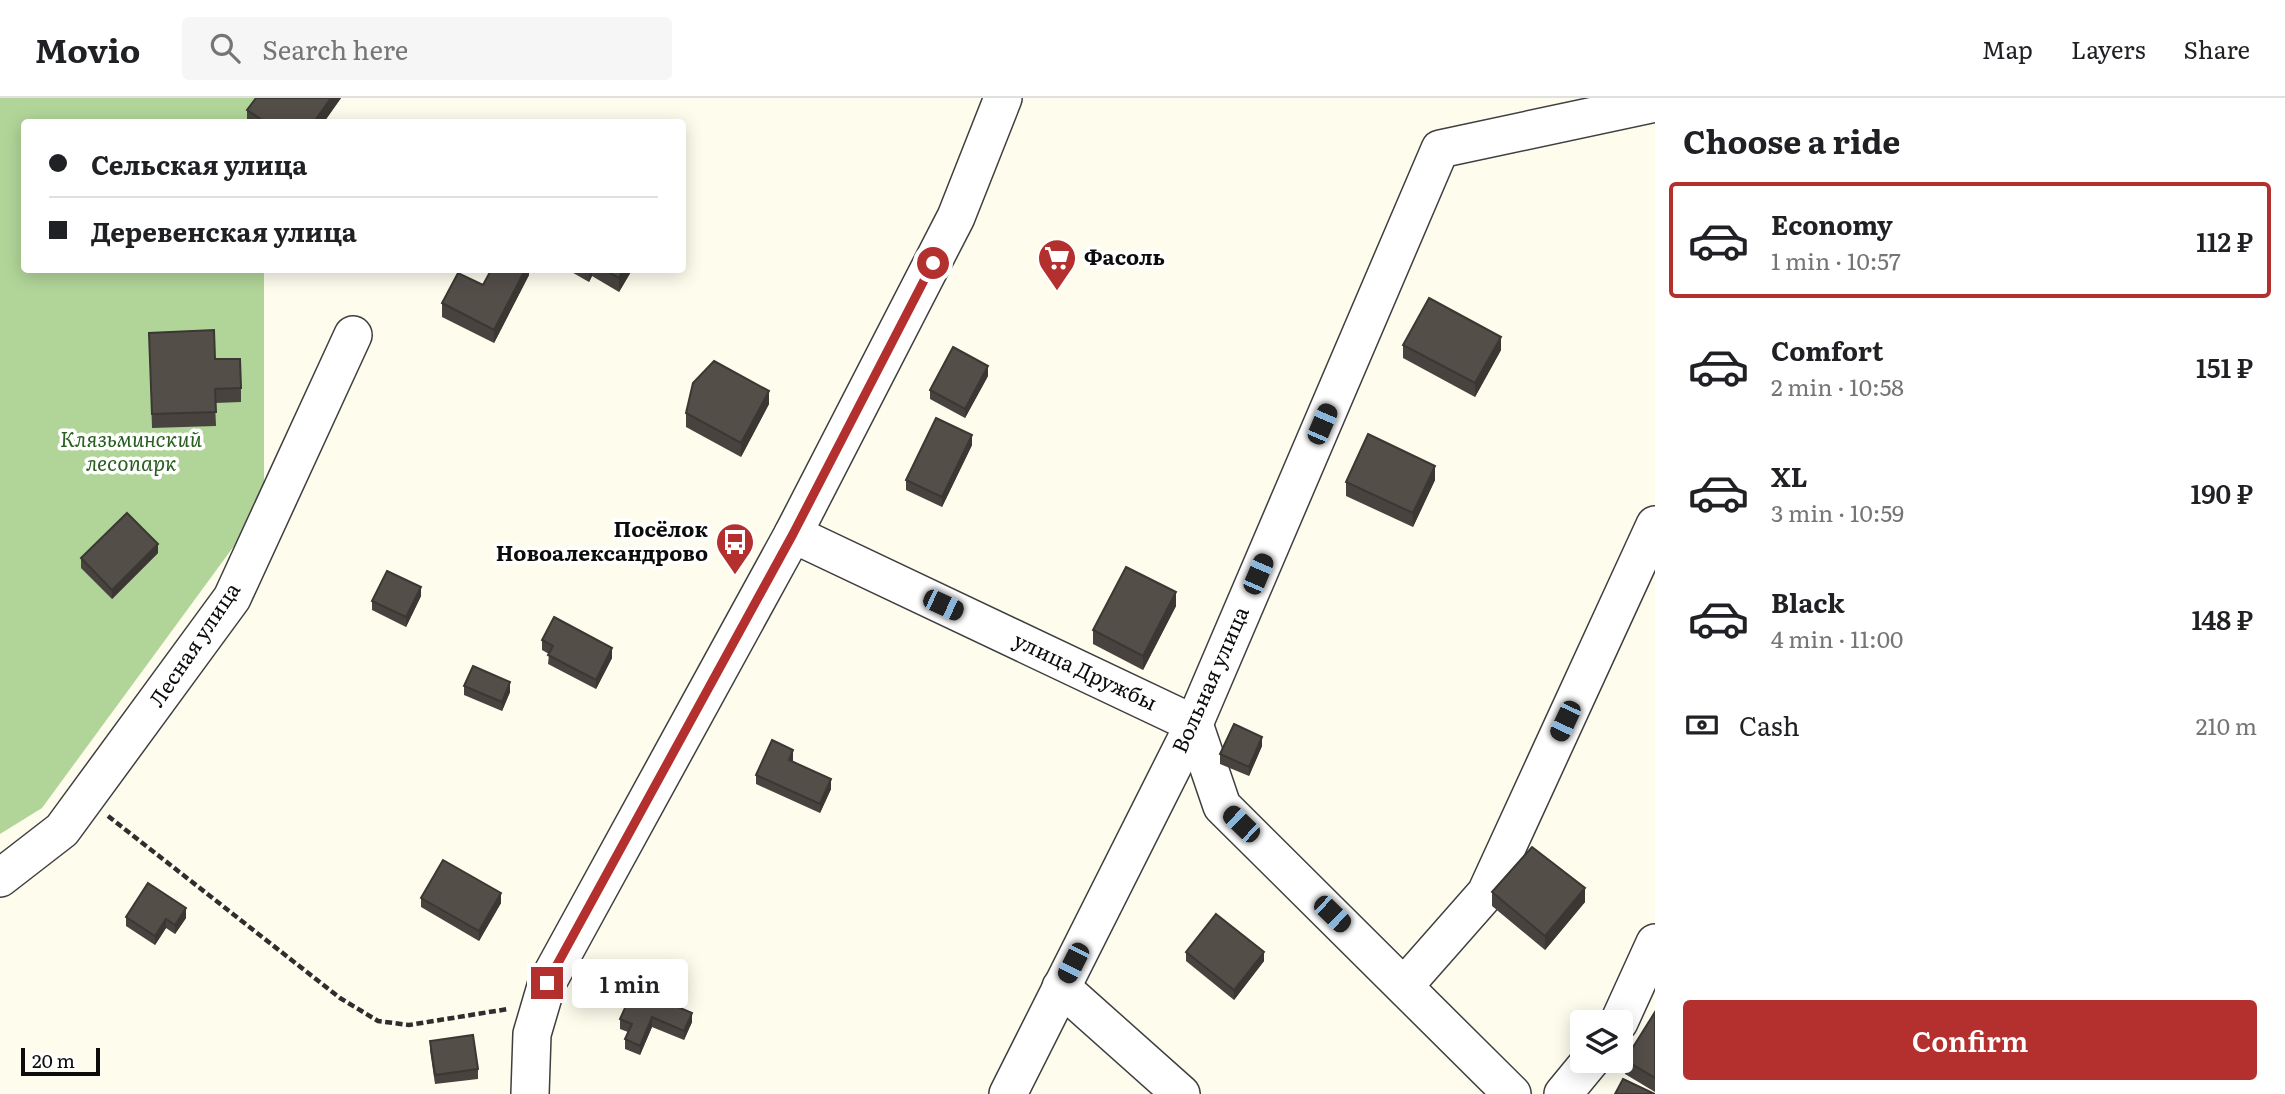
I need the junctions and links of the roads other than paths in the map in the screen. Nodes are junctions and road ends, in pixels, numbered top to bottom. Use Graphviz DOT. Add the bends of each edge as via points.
graph roads {
  1 [pos="1003,98"];
  2 [pos="1655,103"];
  3 [pos="353,335"];
  4 [pos="1655,525"];
  5 [pos="793,534"];
  6 [pos="1194,724"];
  7 [pos="0,878"];
  8 [pos="1655,943"];
  9 [pos="1405,985"];
  10 [pos="1061,987"];
  11 [pos="1624,1010"];
  12 [pos="1580,1073"];
  13 [pos="530,1094"];
  14 [pos="1008,1094"];
  15 [pos="1181,1094"];
  16 [pos="1512,1094"];
  17 [pos="1563,1094"];
  1 -- 5 [label="street" via="956,217"];
  2 -- 6 [label="street, Вольная улица" via="1440,149"];
  3 -- 7 [label="street, Лесная улица" via="232,598 62,830"];
  4 -- 9 [label="street" via="1486,893"];
  5 -- 6 [label="street, улица Дружбы"];
  5 -- 13 [label="street" via="547,983 532,1034"];
  6 -- 9 [label="street" via="1222,806"];
  6 -- 10 [label="street, Вольная улица"];
  8 -- 11 [label="street"];
  9 -- 16 [label="street"];
  10 -- 14 [label="street, Вольная улица"];
  10 -- 15 [label="street"];
  12 -- 17 [label="street"];
}
